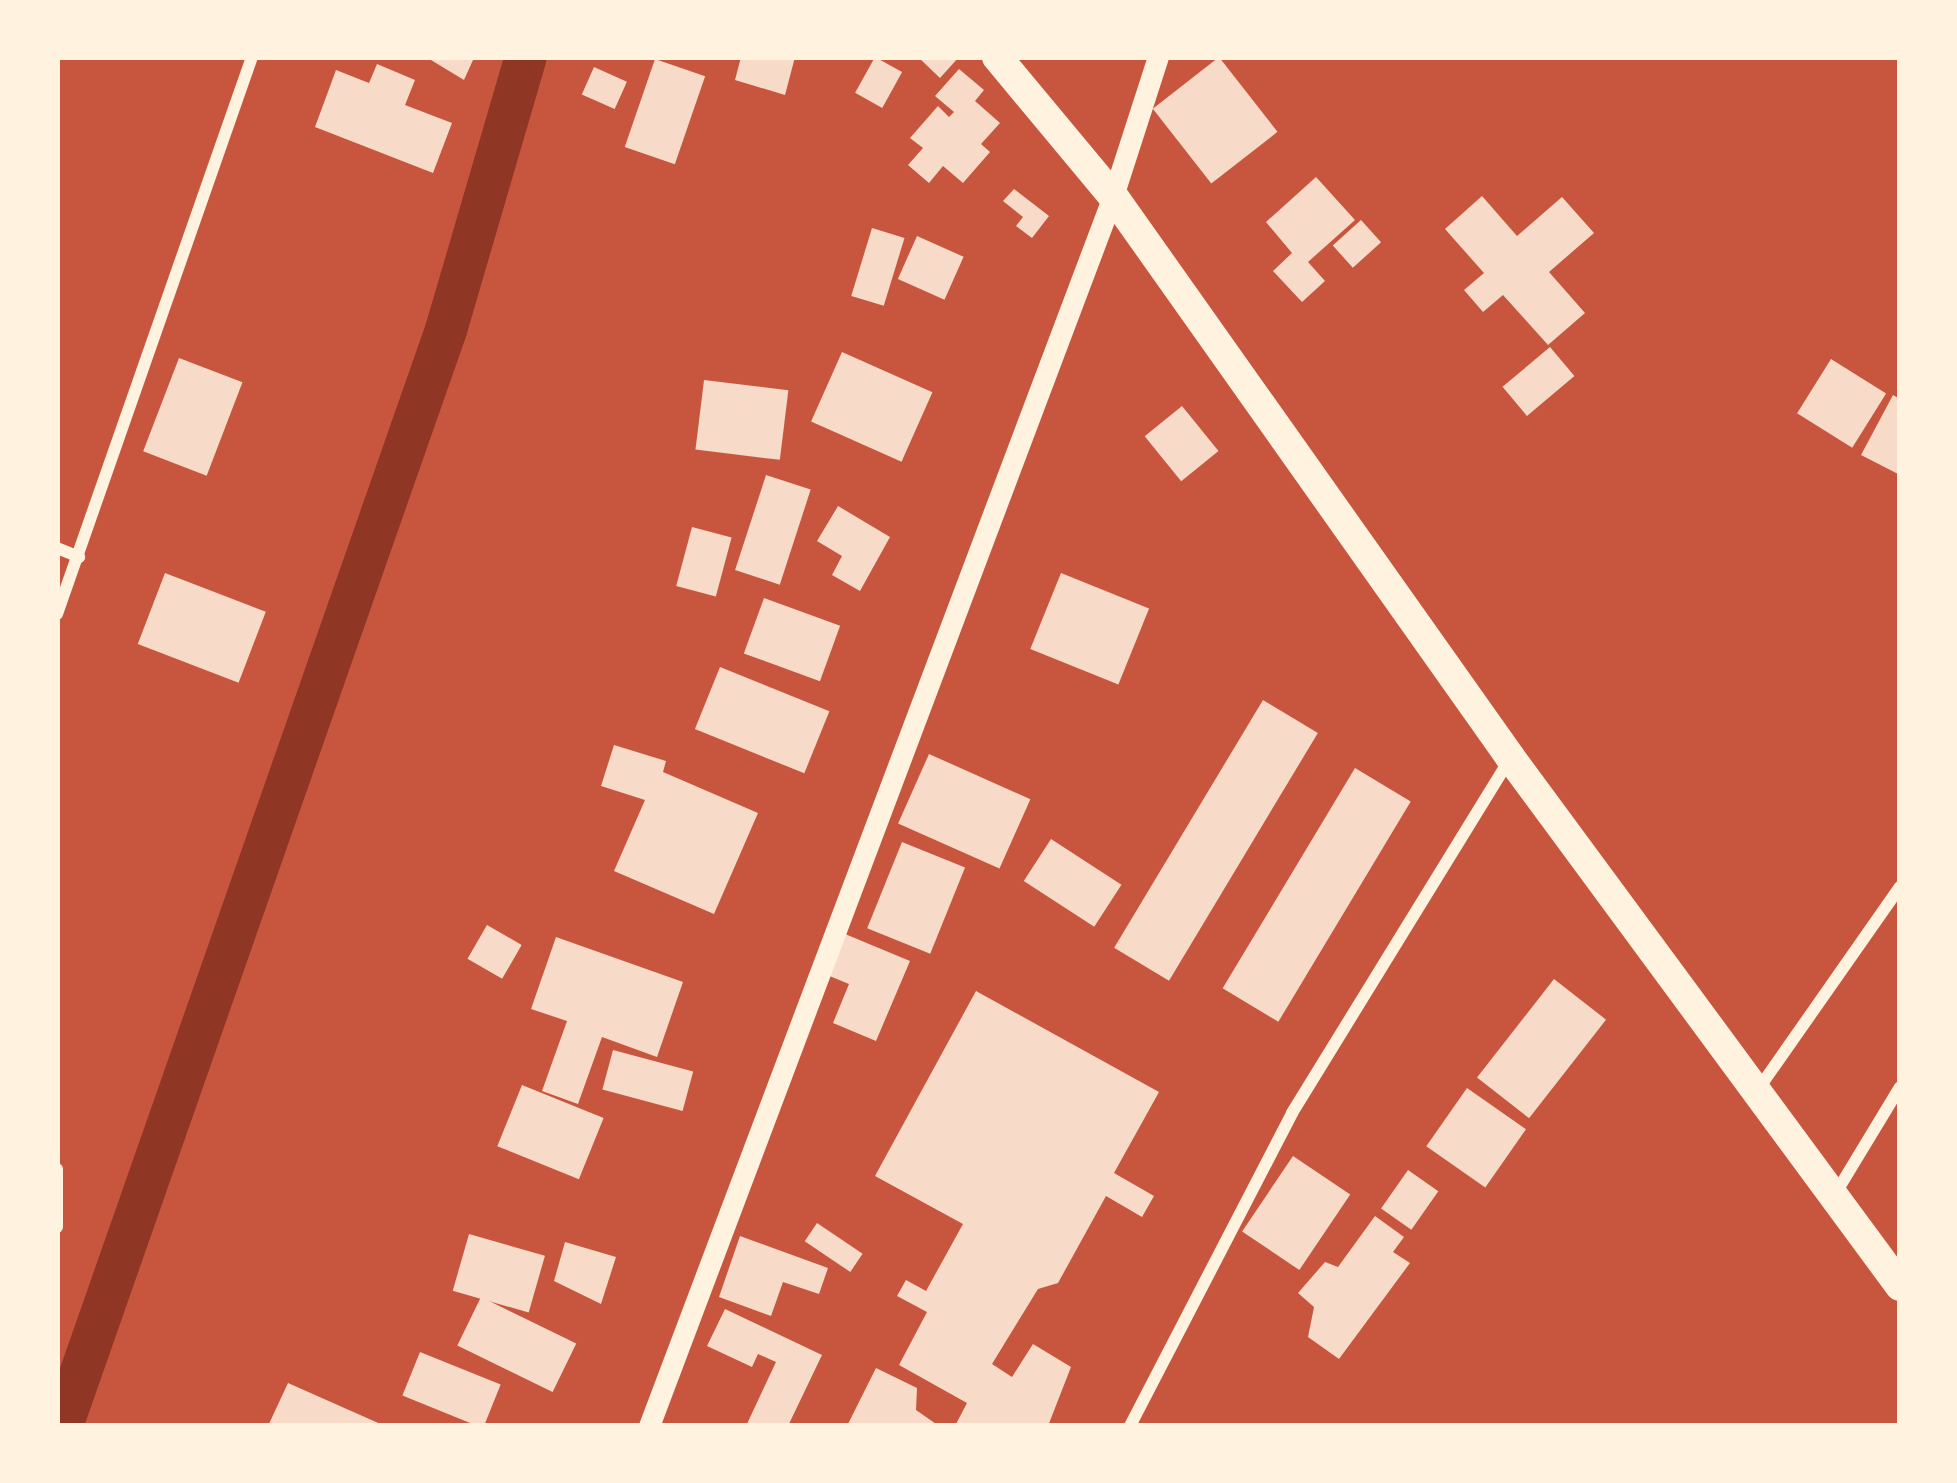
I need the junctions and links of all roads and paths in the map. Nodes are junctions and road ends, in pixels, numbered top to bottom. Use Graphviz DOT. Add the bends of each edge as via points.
graph roads {
  1 [pos="252,57"];
  2 [pos="997,57"];
  3 [pos="1158,57"];
  4 [pos="1114,196"];
  5 [pos="57,548"];
  6 [pos="79,556"];
  7 [pos="57,614"];
  8 [pos="1510,758"];
  9 [pos="1900,887"];
  10 [pos="1900,1088"];
  11 [pos="1756,1092"];
  12 [pos="57,1169"];
  13 [pos="1834,1197"];
  14 [pos="57,1227"];
  15 [pos="1900,1286"];
  16 [pos="649,1426"];
  17 [pos="1130,1426"];
  1 -- 6 [label="street"];
  2 -- 4 [label="main road"];
  3 -- 4 [label="street"];
  4 -- 8 [label="main road"];
  4 -- 16 [label="street"];
  5 -- 6 [label="street"];
  6 -- 7 [label="street"];
  8 -- 11 [label="main road"];
  8 -- 17 [label="street" via="1292,1113"];
  9 -- 11 [label="street"];
  10 -- 13 [label="street"];
  11 -- 13 [label="main road"];
  12 -- 14 [label="street"];
  13 -- 15 [label="main road"];
}
